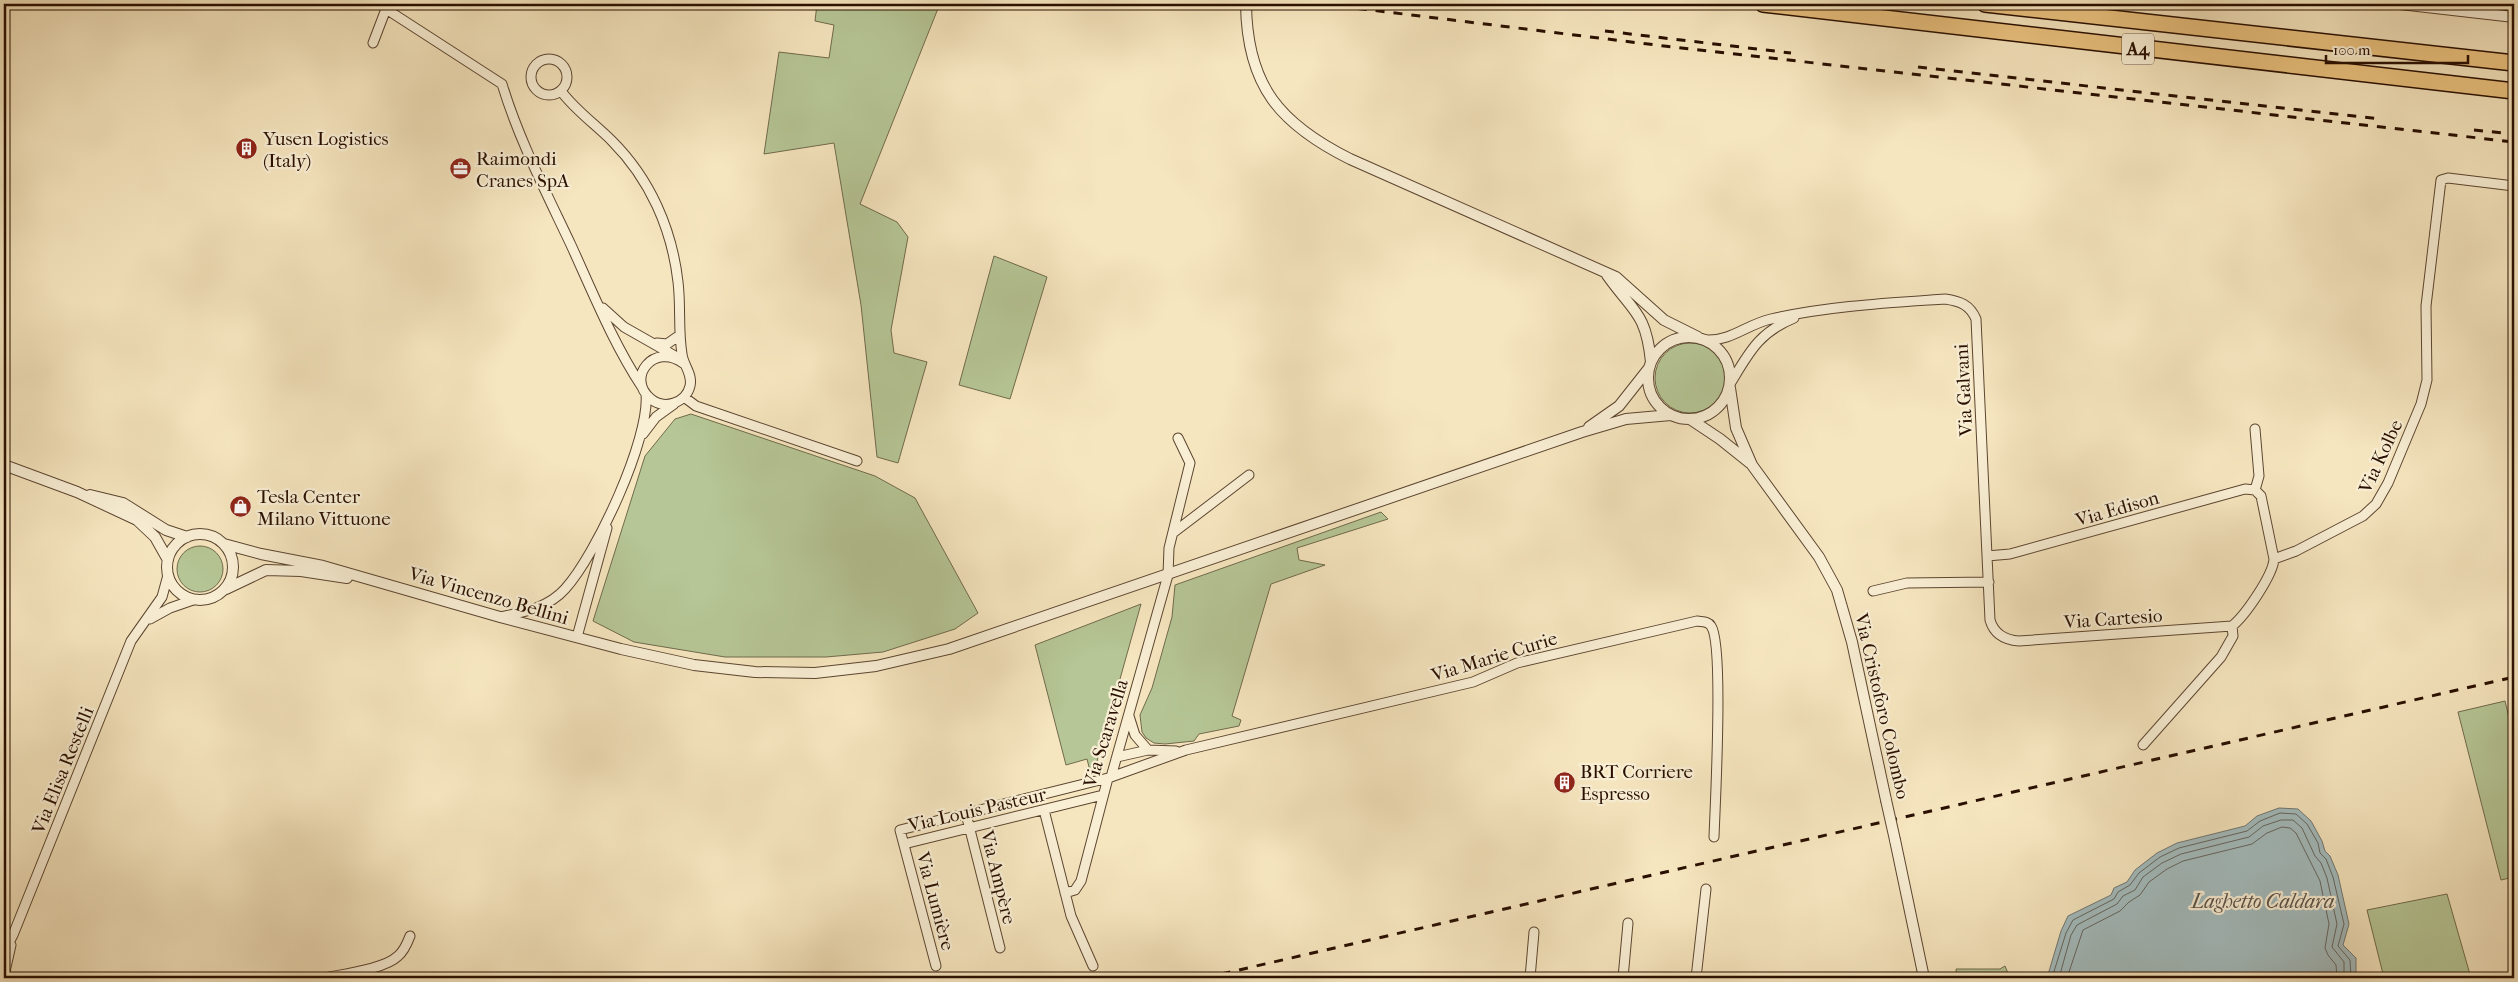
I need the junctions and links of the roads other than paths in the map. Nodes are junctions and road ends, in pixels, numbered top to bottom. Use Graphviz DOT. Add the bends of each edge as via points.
graph roads {
  1 [pos="1246,4"];
  2 [pos="1763,4"];
  3 [pos="1985,4"];
  4 [pos="2400,4"];
  5 [pos="2514,17"];
  6 [pos="373,43"];
  7 [pos="2514,63"];
  8 [pos="561,91"];
  9 [pos="2514,91"];
  10 [pos="2514,186"];
  11 [pos="1605,272"];
  12 [pos="596,298"];
  13 [pos="1808,312"];
  14 [pos="678,334"];
  15 [pos="1702,339"];
  16 [pos="654,343"];
  17 [pos="664,353"];
  18 [pos="680,360"];
  19 [pos="1650,364"];
  20 [pos="1730,386"];
  21 [pos="644,391"];
  22 [pos="684,397"];
  23 [pos="675,403"];
  24 [pos="1671,415"];
  25 [pos="1690,419"];
  26 [pos="2255,428"];
  27 [pos="1582,432"];
  28 [pos="1178,438"];
  29 [pos="638,444"];
  30 [pos="857,461"];
  31 [pos="4,465"];
  32 [pos="1752,465"];
  33 [pos="1250,475"];
  34 [pos="2255,490"];
  35 [pos="77,492"];
  36 [pos="611,513"];
  37 [pos="1173,533"];
  38 [pos="187,537"];
  39 [pos="224,544"];
  40 [pos="1987,556"];
  41 [pos="2274,559"];
  42 [pos="168,560"];
  43 [pos="1168,575"];
  44 [pos="168,576"];
  45 [pos="1989,582"];
  46 [pos="392,586"];
  47 [pos="225,589"];
  48 [pos="1873,591"];
  49 [pos="193,600"];
  50 [pos="500,617"];
  51 [pos="146,622"];
  52 [pos="2232,626"];
  53 [pos="1999,634"];
  54 [pos="577,637"];
  55 [pos="1129,716"];
  56 [pos="2144,745"];
  57 [pos="1148,750"];
  58 [pos="1186,750"];
  59 [pos="1117,757"];
  60 [pos="1110,778"];
  61 [pos="1045,794"];
  62 [pos="1103,796"];
  63 [pos="1046,809"];
  64 [pos="966,814"];
  65 [pos="969,828"];
  66 [pos="1714,837"];
  67 [pos="904,844"];
  68 [pos="1706,889"];
  69 [pos="1066,892"];
  70 [pos="1628,923"];
  71 [pos="1534,932"];
  72 [pos="13,935"];
  73 [pos="410,936"];
  74 [pos="1000,948"];
  75 [pos="4,952"];
  76 [pos="936,966"];
  77 [pos="1093,966"];
  78 [pos="4,976"];
  79 [pos="324,978"];
  80 [pos="1530,978"];
  81 [pos="1623,978"];
  82 [pos="1696,978"];
  83 [pos="1924,978"];
  1 -- 11 [label="street" via="1249,43 1261,81 1284,115 1300,130 1350,159"];
  2 -- 9 [label="highway, A4"];
  3 -- 7 [label="highway, A4"];
  4 -- 5 [label="street"];
  6 -- 12 [label="street" via="386,9 502,84 520,133"];
  8 -- 8 [label="street" via="568,80 565,68 556,59 538,62 531,77 535,88 550,95"];
  8 -- 14 [label="street" via="616,145 644,180 657,204 677,268"];
  10 -- 41 [label="street, Via Kolbe" via="2448,178 2441,180 2426,306 2426,380 2421,404 2388,483 2376,504 2357,520"];
  11 -- 15 [label="street" via="1616,277 1664,320"];
  11 -- 19 [label="street" via="1643,323"];
  12 -- 16 [label="street" via="616,321"];
  12 -- 21 [label="street" via="621,352"];
  13 -- 15 [label="street, Via Galvani" via="1768,319 1728,338"];
  13 -- 20 [label="street, Via Galvani" via="1764,335 1750,350"];
  13 -- 40 [label="street, Via Galvani" via="1875,303 1945,299 1969,308 1976,319"];
  14 -- 16 [label="street" via="667,344"];
  14 -- 17 [label="street"];
  14 -- 18 [label="street"];
  15 -- 19 [label="street" via="1684,337 1670,341 1658,350"];
  15 -- 20 [label="street" via="1718,348 1726,358"];
  16 -- 17 [label="street"];
  17 -- 18 [label="street"];
  17 -- 21 [label="street" via="647,364 641,379"];
  18 -- 22 [label="street" via="690,377"];
  19 -- 24 [label="street" via="1648,381 1652,395"];
  19 -- 27 [label="street" via="1619,406"];
  20 -- 25 [label="street" via="1724,401 1715,410 1703,417"];
  20 -- 32 [label="street, Via Cristoforo Colombo" via="1736,428"];
  21 -- 23 [label="street" via="659,404"];
  21 -- 29 [label="street" via="646,412"];
  22 -- 23 [label="street"];
  22 -- 30 [label="street" via="696,406"];
  23 -- 29 [label="street" via="651,424"];
  24 -- 25 [label="street"];
  24 -- 27 [label="street" via="1626,419"];
  25 -- 32 [label="street, Via Cristoforo Colombo"];
  26 -- 34 [label="street" via="2259,476"];
  27 -- 43 [label="street, Via Vincenzo Bellini"];
  28 -- 37 [label="street, Via Scaravella" via="1190,463"];
  29 -- 36 [label="street"];
  31 -- 35 [label="street, Via Vincenzo Bellini"];
  32 -- 83 [label="street, Via Cristoforo Colombo, bridge" via="1819,557 1837,590 1852,642"];
  33 -- 37 [label="street"];
  34 -- 40 [label="street, Via Edison" via="2245,489 2010,554"];
  34 -- 41 [label="street" via="2261,496"];
  35 -- 38 [label="street, Via Vincenzo Bellini" via="123,503 166,530"];
  35 -- 42 [label="street, Via Vincenzo Bellini" via="141,524 162,545"];
  36 -- 50 [label="street" via="587,558 565,589 534,611"];
  36 -- 54 [label="street"];
  37 -- 43 [label="street, Via Scaravella"];
  38 -- 39 [label="street, Via Vincenzo Bellini" via="209,535"];
  38 -- 42 [label="street" via="175,545"];
  39 -- 46 [label="street, Via Vincenzo Bellini" via="324,566"];
  39 -- 47 [label="street" via="231,554 234,570"];
  40 -- 45 [label="street, Via Galvani"];
  41 -- 52 [label="street" via="2270,573 2240,620"];
  42 -- 44 [label="street, Via Vincenzo Bellini"];
  43 -- 54 [label="street, Via Vincenzo Bellini" via="949,649 902,661 838,671 785,674 720,669 661,659"];
  43 -- 55 [label="street, Via Scaravella"];
  44 -- 49 [label="street" via="176,591"];
  44 -- 51 [label="street, Via Elisa Restelli" via="162,597"];
  45 -- 48 [label="street" via="1907,583"];
  45 -- 53 [label="street, Via Galvani" via="1990,620"];
  46 -- 47 [label="street, Via Vincenzo Bellini" via="301,571 266,570"];
  46 -- 50 [label="street, Via Vincenzo Bellini"];
  47 -- 49 [label="street, Via Vincenzo Bellini" via="213,598"];
  49 -- 51 [label="street, Via Elisa Restelli" via="170,608"];
  50 -- 54 [label="street, Via Vincenzo Bellini"];
  51 -- 72 [label="street, Via Elisa Restelli" via="131,641"];
  52 -- 53 [label="street, Via Cartesio" via="2018,642"];
  52 -- 56 [label="street" via="2233,636 2221,658"];
  55 -- 57 [label="street" via="1135,735"];
  55 -- 59 [label="street, Via Scaravella"];
  57 -- 58 [label="street"];
  57 -- 59 [label="street"];
  58 -- 60 [label="street, Via Marie Curie"];
  58 -- 66 [label="street, Via Marie Curie" via="1473,682 1517,663 1697,621 1705,622 1714,634 1718,670"];
  59 -- 60 [label="street, Via Scaravella"];
  60 -- 61 [label="street, Via Louis Pasteur"];
  60 -- 62 [label="street, Via Scaravella"];
  61 -- 63 [label="street"];
  61 -- 64 [label="street, Via Louis Pasteur"];
  62 -- 63 [label="street, Via Louis Pasteur"];
  62 -- 69 [label="street, Via Scaravella" via="1082,881 1075,890"];
  63 -- 65 [label="street, Via Louis Pasteur"];
  63 -- 69 [label="street"];
  64 -- 65 [label="street, Via Ampère"];
  64 -- 67 [label="street, Via Louis Pasteur" via="900,830"];
  65 -- 67 [label="street, Via Louis Pasteur"];
  65 -- 74 [label="street, Via Ampère"];
  67 -- 76 [label="street, Via Lumière"];
  68 -- 82 [label="street"];
  69 -- 77 [label="street" via="1071,916"];
  70 -- 81 [label="street"];
  71 -- 80 [label="street"];
  72 -- 75 [label="street, Via Elisa Restelli"];
  72 -- 78 [label="street, Via Elisa Restelli"];
  73 -- 79 [label="street" via="397,958"];
}
